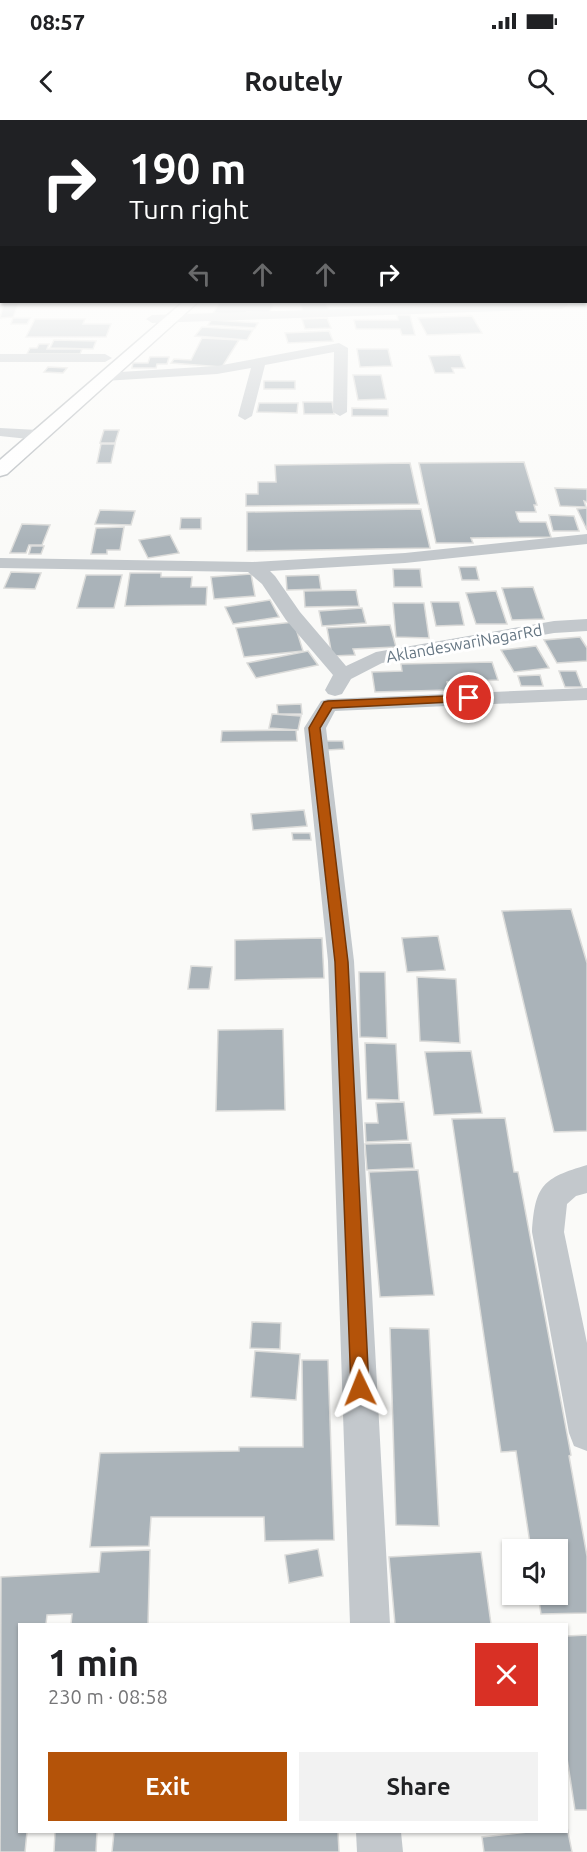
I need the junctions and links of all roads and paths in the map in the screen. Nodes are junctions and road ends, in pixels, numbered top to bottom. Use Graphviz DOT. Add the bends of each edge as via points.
graph roads {
  1 [pos="90,379"];
  2 [pos="95,379"];
  3 [pos="255,379"];
  4 [pos="341,379"];
  5 [pos="340,412"];
  6 [pos="245,416"];
  7 [pos="8,433"];
  8 [pos="38,435"];
  9 [pos="0,448"];
  10 [pos="0,470"];
  11 [pos="587,539"];
  12 [pos="0,563"];
  13 [pos="253,567"];
  14 [pos="587,625"];
  15 [pos="340,692"];
  16 [pos="587,694"];
  17 [pos="587,1179"];
  18 [pos="587,1433"];
  19 [pos="370,1623"];
  20 [pos="379,1833"];
  21 [pos="380,1852"];
  1 -- 7 [label="highway"];
  2 -- 8 [label="highway"];
  3 -- 6 [label="street"];
  4 -- 5 [label="street"];
  7 -- 8 [label="street"];
  7 -- 9 [label="highway"];
  8 -- 10 [label="highway"];
  11 -- 13 [label="street" via="405,558"];
  12 -- 13 [label="street"];
  13 -- 15 [label="street" via="270,580"];
  14 -- 15 [label="street, AklandeswariNagarRd" via="554,627 376,658"];
  15 -- 16 [label="street"];
  15 -- 19 [label="street" via="315,728 341,962"];
  17 -- 18 [label="street" via="563,1185 550,1200 548,1232"];
  20 -- 21 [label="street"];
}
